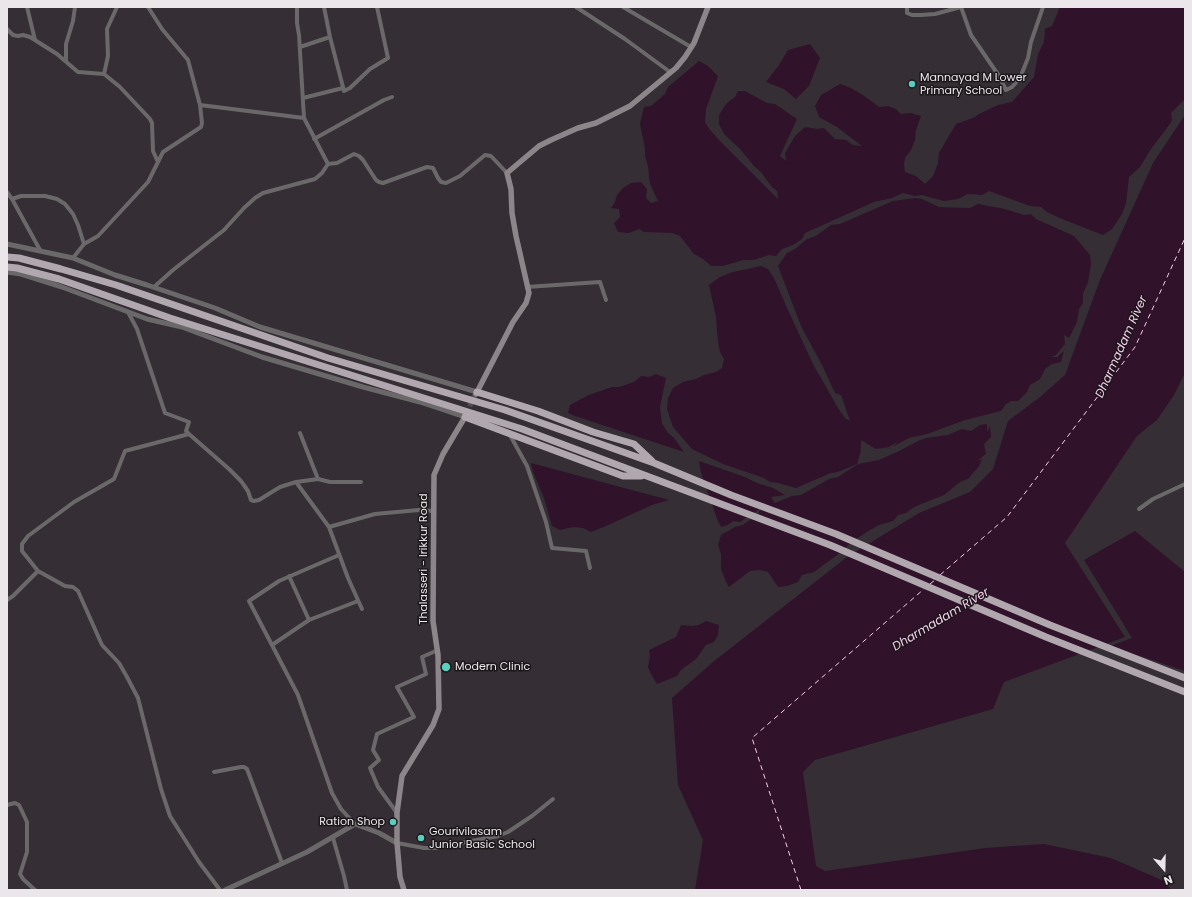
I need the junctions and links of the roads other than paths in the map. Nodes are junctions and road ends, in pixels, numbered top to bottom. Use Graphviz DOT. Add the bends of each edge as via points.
graph roads {
  1 [pos="27,7"];
  2 [pos="75,7"];
  3 [pos="117,7"];
  4 [pos="148,7"];
  5 [pos="297,7"];
  6 [pos="324,7"];
  7 [pos="377,7"];
  8 [pos="576,7"];
  9 [pos="623,7"];
  10 [pos="708,7"];
  11 [pos="907,7"];
  12 [pos="961,7"];
  13 [pos="1043,7"];
  14 [pos="7,29"];
  15 [pos="330,38"];
  16 [pos="35,40"];
  17 [pos="300,47"];
  18 [pos="692,47"];
  19 [pos="66,61"];
  20 [pos="670,72"];
  21 [pos="104,74"];
  22 [pos="343,88"];
  23 [pos="392,97"];
  24 [pos="303,98"];
  25 [pos="200,105"];
  26 [pos="304,118"];
  27 [pos="314,139"];
  28 [pos="158,162"];
  29 [pos="328,164"];
  30 [pos="507,173"];
  31 [pos="7,192"];
  32 [pos="12,199"];
  33 [pos="7,244"];
  34 [pos="84,244"];
  35 [pos="40,250"];
  36 [pos="7,257"];
  37 [pos="73,258"];
  38 [pos="7,267"];
  39 [pos="7,272"];
  40 [pos="154,287"];
  41 [pos="528,287"];
  42 [pos="606,300"];
  43 [pos="128,312"];
  44 [pos="476,393"];
  45 [pos="465,417"];
  46 [pos="300,433"];
  47 [pos="188,434"];
  48 [pos="510,434"];
  49 [pos="654,463"];
  50 [pos="647,476"];
  51 [pos="318,479"];
  52 [pos="296,482"];
  53 [pos="361,482"];
  54 [pos="1185,484"];
  55 [pos="1139,509"];
  56 [pos="434,511"];
  57 [pos="329,527"];
  58 [pos="340,555"];
  59 [pos="590,568"];
  60 [pos="38,571"];
  61 [pos="289,576"];
  62 [pos="7,600"];
  63 [pos="358,601"];
  64 [pos="362,609"];
  65 [pos="309,620"];
  66 [pos="272,645"];
  67 [pos="438,650"];
  68 [pos="1185,678"];
  69 [pos="1185,692"];
  70 [pos="214,772"];
  71 [pos="553,799"];
  72 [pos="7,805"];
  73 [pos="397,813"];
  74 [pos="355,824"];
  75 [pos="333,838"];
  76 [pos="397,842"];
  77 [pos="282,863"];
  78 [pos="35,890"];
  79 [pos="220,890"];
  80 [pos="225,890"];
  81 [pos="347,890"];
  82 [pos="404,890"];
  1 -- 16 [label="street"];
  2 -- 19 [label="street" via="66,44"];
  3 -- 21 [label="street" via="107,29 108,56"];
  4 -- 25 [label="street" via="162,29 188,60"];
  5 -- 17 [label="street"];
  6 -- 15 [label="street"];
  7 -- 22 [label="street" via="388,58 370,69 347,90 344,91"];
  8 -- 20 [label="street"];
  9 -- 18 [label="street"];
  10 -- 18 [label="main road"];
  11 -- 12 [label="street" via="907,13 912,15 935,14"];
  12 -- 13 [label="street" via="971,35 1006,90 1020,78"];
  14 -- 16 [label="street" via="18,36 23,35"];
  15 -- 17 [label="street"];
  15 -- 22 [label="street"];
  16 -- 19 [label="street"];
  17 -- 24 [label="street"];
  18 -- 20 [label="main road"];
  19 -- 21 [label="street" via="78,72"];
  20 -- 30 [label="main road" via="630,106 539,146"];
  21 -- 28 [label="street" via="150,118 153,151"];
  22 -- 24 [label="street"];
  23 -- 27 [label="street"];
  24 -- 26 [label="street"];
  25 -- 26 [label="street"];
  25 -- 28 [label="street" via="201,127 163,152"];
  26 -- 27 [label="street"];
  27 -- 29 [label="street"];
  28 -- 34 [label="street" via="148,182 98,236"];
  29 -- 30 [label="street" via="354,154 363,160 379,182 383,183 427,167 433,168 441,182 446,183 460,176 486,155 492,156"];
  29 -- 40 [label="street" via="315,178 263,193 255,198 224,230"];
  30 -- 41 [label="main road" via="516,236"];
  31 -- 32 [label="street"];
  32 -- 34 [label="street" via="21,196 57,199 73,214"];
  32 -- 35 [label="street"];
  33 -- 35 [label="street"];
  34 -- 37 [label="street"];
  35 -- 37 [label="street"];
  36 -- 49 [label="highway" via="116,285 328,358 505,410"];
  37 -- 40 [label="street" via="115,276"];
  38 -- 50 [label="highway" via="59,279 177,320 499,421"];
  39 -- 43 [label="street" via="62,287"];
  40 -- 44 [label="street" via="260,327"];
  41 -- 42 [label="street" via="600,282"];
  41 -- 44 [label="main road" via="526,303 513,322"];
  43 -- 45 [label="street" via="182,327 262,357"];
  43 -- 47 [label="street" via="137,329 165,413 188,422"];
  44 -- 49 [label="highway" via="634,444"];
  45 -- 48 [label="highway"];
  45 -- 56 [label="main road, Thalasseri - Irikkur Road" via="434,475"];
  46 -- 51 [label="street"];
  47 -- 52 [label="street" via="241,481 251,500 259,500 280,487"];
  47 -- 60 [label="street" via="125,451 114,479 74,502 28,536 22,544 22,551"];
  48 -- 50 [label="highway" via="623,476"];
  48 -- 59 [label="street" via="528,466 552,548 586,551"];
  49 -- 68 [label="highway" via="836,534 1050,625"];
  50 -- 69 [label="highway" via="830,545 1046,638"];
  51 -- 52 [label="street"];
  51 -- 53 [label="street" via="330,482"];
  52 -- 57 [label="street"];
  54 -- 55 [label="street" via="1153,499"];
  56 -- 57 [label="street" via="375,514"];
  56 -- 67 [label="main road, Thalasseri - Irikkur Road" via="433,621"];
  57 -- 58 [label="street"];
  58 -- 61 [label="street"];
  58 -- 63 [label="street"];
  60 -- 62 [label="street"];
  60 -- 79 [label="street" via="78,591 102,645 119,663 138,698 170,816"];
  61 -- 65 [label="street"];
  61 -- 66 [label="street" via="249,601"];
  63 -- 64 [label="street"];
  63 -- 65 [label="street"];
  65 -- 66 [label="street"];
  66 -- 74 [label="street" via="298,695 332,793 341,809"];
  67 -- 73 [label="main road, Thalasseri - Irikkur Road" via="439,709 402,776"];
  67 -- 73 [label="street" via="422,657 426,674 397,687 414,717 377,734 373,750 379,760 370,768 378,787"];
  70 -- 77 [label="street" via="241,767 248,769"];
  71 -- 76 [label="street" via="508,832 498,836 435,848"];
  72 -- 78 [label="street" via="19,805 27,822 27,852 20,874"];
  73 -- 76 [label="main road, Thalasseri - Irikkur Road"];
  74 -- 75 [label="street"];
  74 -- 76 [label="street"];
  75 -- 77 [label="street"];
  75 -- 81 [label="street"];
  76 -- 82 [label="main road, Thalasseri - Irikkur Road" via="400,877"];
  77 -- 80 [label="street"];
}
